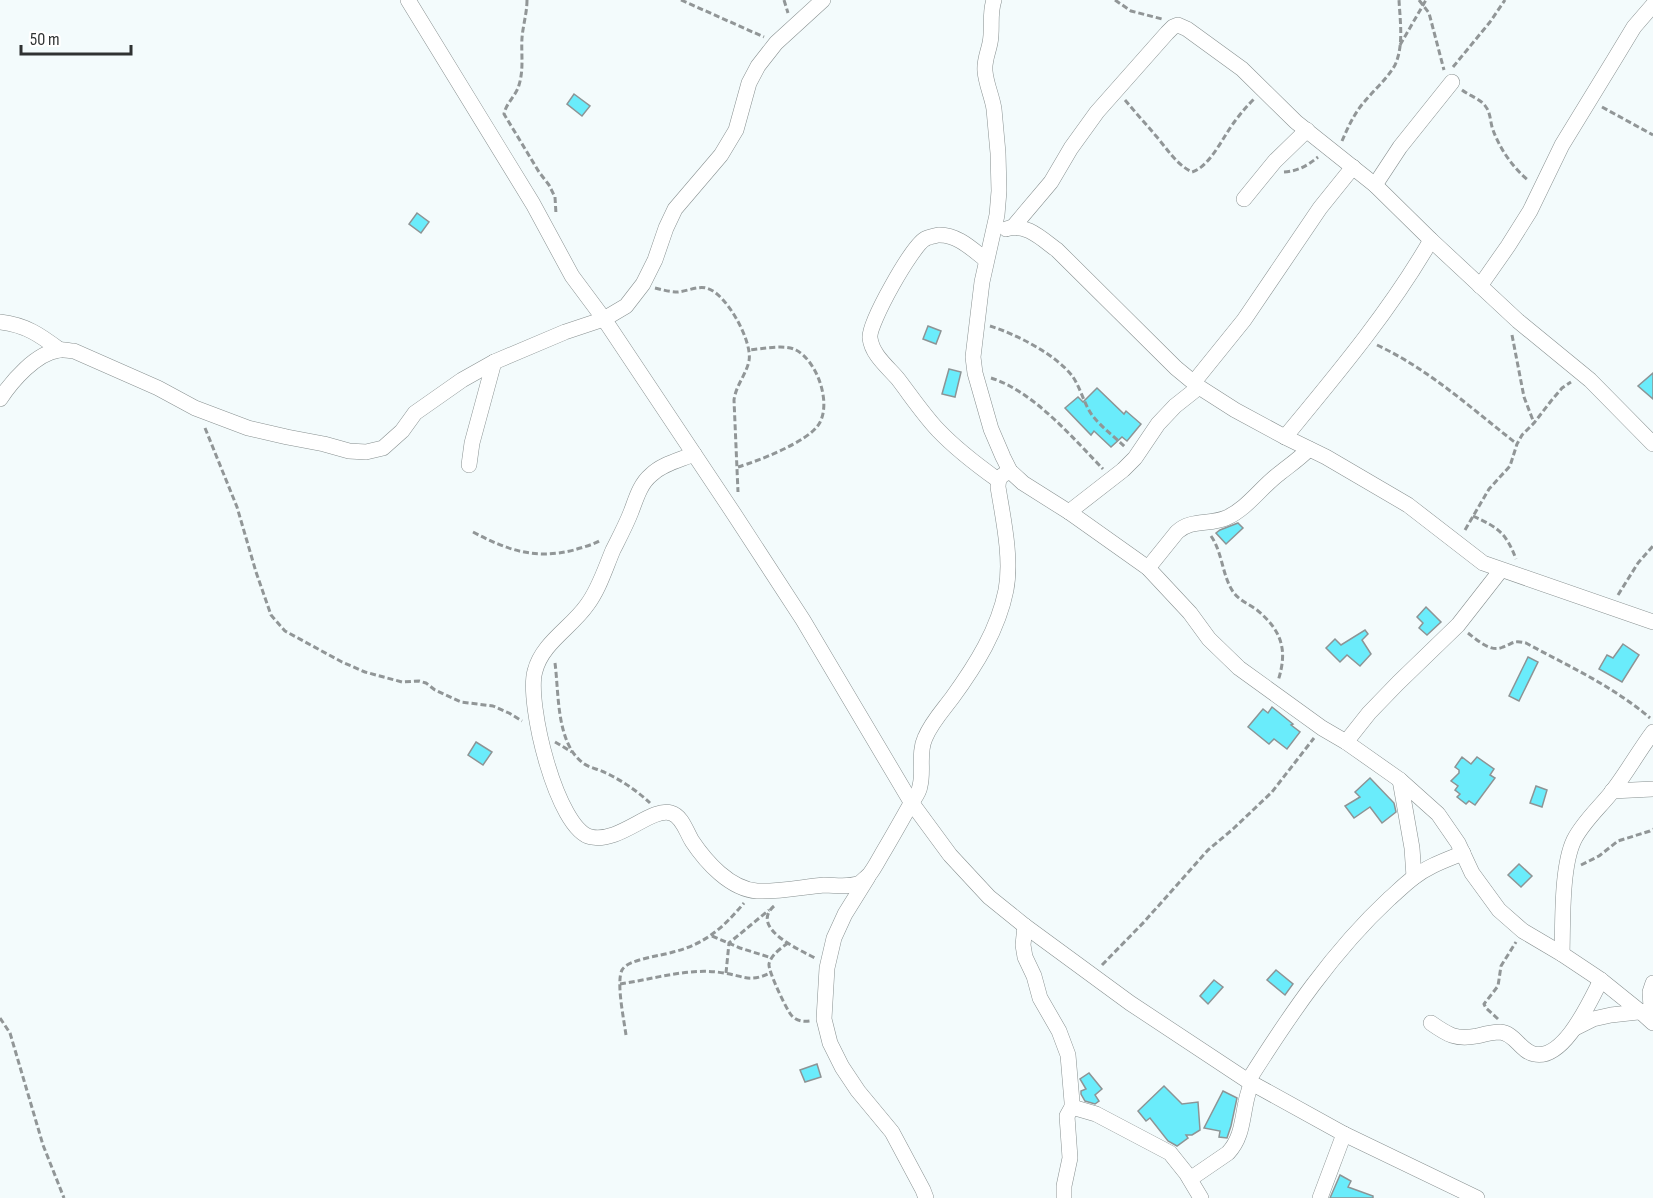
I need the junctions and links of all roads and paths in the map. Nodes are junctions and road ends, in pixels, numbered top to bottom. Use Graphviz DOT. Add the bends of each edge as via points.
graph roads {
  1 [pos="408,0"];
  2 [pos="527,0"];
  3 [pos="681,0"];
  4 [pos="823,0"];
  5 [pos="994,0"];
  6 [pos="1115,0"];
  7 [pos="1399,0"];
  8 [pos="1419,0"];
  9 [pos="1504,0"];
  10 [pos="1424,2"];
  11 [pos="1653,5"];
  12 [pos="1173,27"];
  13 [pos="776,43"];
  14 [pos="1399,47"];
  15 [pos="1449,79"];
  16 [pos="1116,89"];
  17 [pos="1264,90"];
  18 [pos="1590,100"];
  19 [pos="1307,130"];
  20 [pos="1653,135"];
  21 [pos="1332,150"];
  22 [pos="1353,167"];
  23 [pos="1267,171"];
  24 [pos="1375,185"];
  25 [pos="1540,190"];
  26 [pos="1244,199"];
  27 [pos="1013,227"];
  28 [pos="549,232"];
  29 [pos="991,238"];
  30 [pos="1431,240"];
  31 [pos="986,260"];
  32 [pos="643,284"];
  33 [pos="1480,286"];
  34 [pos="604,319"];
  35 [pos="977,321"];
  36 [pos="0,322"];
  37 [pos="1512,336"];
  38 [pos="1365,339"];
  39 [pos="60,350"];
  40 [pos="749,350"];
  41 [pos="494,362"];
  42 [pos="975,373"];
  43 [pos="1590,380"];
  44 [pos="1196,385"];
  45 [pos="0,399"];
  46 [pos="195,408"];
  47 [pos="1534,423"];
  48 [pos="1285,437"];
  49 [pos="1517,444"];
  50 [pos="1653,444"];
  51 [pos="1309,449"];
  52 [pos="694,454"];
  53 [pos="1135,458"];
  54 [pos="469,465"];
  55 [pos="738,467"];
  56 [pos="1004,475"];
  57 [pos="1113,478"];
  58 [pos="1069,512"];
  59 [pos="734,514"];
  60 [pos="1473,516"];
  61 [pos="1200,523"];
  62 [pos="473,532"];
  63 [pos="608,536"];
  64 [pos="1461,546"];
  65 [pos="1653,546"];
  66 [pos="1148,568"];
  67 [pos="1501,570"];
  68 [pos="1523,578"];
  69 [pos="1611,607"];
  70 [pos="1653,622"];
  71 [pos="1458,625"];
  72 [pos="550,644"];
  73 [pos="1273,694"];
  74 [pos="1653,721"];
  75 [pos="1322,728"];
  76 [pos="538,732"];
  77 [pos="1653,732"];
  78 [pos="1346,742"];
  79 [pos="1400,780"];
  80 [pos="1653,789"];
  81 [pos="1612,791"];
  82 [pos="911,802"];
  83 [pos="661,812"];
  84 [pos="1653,829"];
  85 [pos="1463,853"];
  86 [pos="1566,872"];
  87 [pos="869,875"];
  88 [pos="1414,877"];
  89 [pos="754,891"];
  90 [pos="775,904"];
  91 [pos="769,909"];
  92 [pos="1025,926"];
  93 [pos="1523,931"];
  94 [pos="712,936"];
  95 [pos="729,943"];
  96 [pos="788,943"];
  97 [pos="1562,954"];
  98 [pos="772,958"];
  99 [pos="827,968"];
  100 [pos="726,973"];
  101 [pos="770,973"];
  102 [pos="1092,975"];
  103 [pos="1601,980"];
  104 [pos="1653,982"];
  105 [pos="620,984"];
  106 [pos="0,1018"];
  107 [pos="824,1018"];
  108 [pos="1648,1018"];
  109 [pos="1431,1023"];
  110 [pos="1575,1028"];
  111 [pos="1504,1032"];
  112 [pos="626,1035"];
  113 [pos="1249,1082"];
  114 [pos="1072,1107"];
  115 [pos="1344,1134"];
  116 [pos="1190,1179"];
  117 [pos="64,1198"];
  118 [pos="926,1198"];
  119 [pos="1064,1198"];
  120 [pos="1201,1198"];
  121 [pos="1320,1198"];
  122 [pos="1477,1198"];
  1 -- 28 [label="street"];
  2 -- 28 [label="path" via="520,83 504,114 555,197 556,218"];
  3 -- 13 [label="path"];
  4 -- 13 [label="street"];
  5 -- 29 [label="street" via="985,60 998,153 999,191"];
  6 -- 12 [label="path" via="1131,11 1163,19"];
  7 -- 14 [label="path"];
  8 -- 10 [label="path"];
  9 -- 15 [label="path"];
  10 -- 14 [label="path"];
  10 -- 15 [label="path"];
  11 -- 18 [label="street" via="1634,27"];
  12 -- 16 [label="street"];
  12 -- 17 [label="street" via="1187,29"];
  13 -- 32 [label="street" via="749,83 736,130 726,147 675,209"];
  14 -- 21 [label="path" via="1396,63"];
  15 -- 24 [label="street"];
  15 -- 25 [label="path" via="1488,109 1493,129 1511,162"];
  16 -- 17 [label="path" via="1173,158 1192,172 1203,166 1240,114"];
  16 -- 27 [label="street" via="1083,131 1052,182"];
  17 -- 19 [label="street"];
  18 -- 20 [label="path"];
  18 -- 25 [label="street"];
  19 -- 21 [label="street"];
  19 -- 23 [label="street"];
  21 -- 22 [label="street"];
  21 -- 23 [label="path" via="1293,172"];
  22 -- 24 [label="street"];
  22 -- 44 [label="street"];
  23 -- 26 [label="street"];
  24 -- 30 [label="street"];
  25 -- 33 [label="street"];
  27 -- 29 [label="street"];
  27 -- 44 [label="street" via="1026,229 1057,250"];
  28 -- 34 [label="street" via="572,276"];
  29 -- 31 [label="street"];
  30 -- 33 [label="street"];
  30 -- 38 [label="street"];
  31 -- 35 [label="street"];
  31 -- 56 [label="street" via="950,236 924,239 880,308 870,338 875,353 936,429 956,448"];
  32 -- 34 [label="street" via="626,306"];
  32 -- 40 [label="path" via="677,292 706,288 717,294 740,322"];
  33 -- 43 [label="street"];
  34 -- 41 [label="street"];
  34 -- 52 [label="street"];
  35 -- 42 [label="street"];
  35 -- 53 [label="path" via="1042,350 1061,365 1073,377 1093,417"];
  36 -- 39 [label="street" via="34,331"];
  37 -- 47 [label="path" via="1524,397"];
  38 -- 48 [label="street"];
  38 -- 49 [label="path" via="1433,377"];
  39 -- 45 [label="street" via="30,366"];
  39 -- 46 [label="street" via="74,351"];
  40 -- 55 [label="path" via="734,400"];
  40 -- 55 [label="path" via="796,350 815,370 825,399 823,413 813,431 772,456"];
  41 -- 46 [label="street" via="424,406 383,448 366,452 248,428"];
  41 -- 54 [label="street"];
  42 -- 56 [label="street" via="1003,457"];
  42 -- 57 [label="path" via="1018,390"];
  43 -- 47 [label="path" via="1571,382 1562,388"];
  43 -- 50 [label="street"];
  44 -- 48 [label="street"];
  44 -- 53 [label="street" via="1158,424"];
  46 -- 76 [label="path" via="237,507 272,615 285,631 349,666 391,680 426,683 461,702 493,706"];
  47 -- 49 [label="path"];
  48 -- 51 [label="street"];
  49 -- 60 [label="path" via="1510,466 1489,489"];
  51 -- 61 [label="street" via="1241,510"];
  51 -- 64 [label="street" via="1408,505"];
  52 -- 59 [label="street"];
  52 -- 72 [label="street" via="649,476 587,605"];
  53 -- 57 [label="street"];
  55 -- 59 [label="path"];
  56 -- 58 [label="street"];
  56 -- 82 [label="street" via="998,487 1007,553 1007,586 1001,611 964,682 924,738 919,792"];
  57 -- 58 [label="street"];
  58 -- 66 [label="street"];
  59 -- 82 [label="street" via="803,620"];
  60 -- 64 [label="path"];
  60 -- 68 [label="path" via="1505,536"];
  61 -- 66 [label="street" via="1177,532"];
  61 -- 73 [label="path" via="1214,539 1235,594 1262,615 1282,642 1283,663"];
  62 -- 63 [label="path" via="520,552 540,555 565,552"];
  64 -- 67 [label="street" via="1483,564"];
  65 -- 69 [label="path"];
  66 -- 73 [label="street" via="1209,639"];
  67 -- 68 [label="street"];
  67 -- 71 [label="street"];
  68 -- 69 [label="street"];
  69 -- 70 [label="street"];
  71 -- 74 [label="path" via="1493,648 1516,641 1526,643 1615,691"];
  71 -- 78 [label="street" via="1369,713"];
  72 -- 76 [label="street" via="533,674"];
  72 -- 83 [label="path" via="559,710 572,752 584,764 639,793"];
  73 -- 75 [label="street"];
  75 -- 78 [label="street"];
  75 -- 102 [label="path" via="1272,792 1208,850"];
  76 -- 83 [label="street" via="556,788 579,831 590,837 607,837"];
  77 -- 81 [label="street"];
  78 -- 79 [label="street"];
  79 -- 85 [label="street" via="1438,814"];
  79 -- 88 [label="street"];
  80 -- 81 [label="street"];
  81 -- 86 [label="street" via="1574,839"];
  82 -- 87 [label="street"];
  82 -- 92 [label="street" via="950,855 989,897"];
  83 -- 89 [label="street" via="673,813 681,820 710,864 727,879"];
  84 -- 86 [label="path" via="1618,841 1599,856"];
  85 -- 88 [label="street"];
  85 -- 93 [label="street" via="1472,873 1499,910"];
  86 -- 97 [label="street"];
  87 -- 89 [label="street" via="846,887"];
  87 -- 99 [label="street" via="834,938"];
  88 -- 113 [label="street" via="1344,946 1276,1037"];
  89 -- 94 [label="path"];
  90 -- 91 [label="path"];
  91 -- 95 [label="path"];
  91 -- 96 [label="path" via="768,925"];
  92 -- 102 [label="street"];
  92 -- 114 [label="street" via="1025,957 1068,1055"];
  93 -- 97 [label="street"];
  93 -- 111 [label="path" via="1501,966 1498,986 1484,1004 1502,1023"];
  94 -- 95 [label="path"];
  94 -- 105 [label="path" via="675,952 625,966"];
  95 -- 98 [label="path"];
  95 -- 100 [label="path"];
  96 -- 98 [label="path"];
  96 -- 99 [label="path"];
  97 -- 103 [label="street"];
  98 -- 101 [label="path"];
  99 -- 107 [label="street"];
  100 -- 101 [label="path" via="753,979"];
  100 -- 105 [label="path" via="697,971"];
  101 -- 107 [label="path" via="794,1018 803,1022"];
  102 -- 113 [label="street"];
  103 -- 108 [label="street"];
  103 -- 110 [label="street"];
  104 -- 108 [label="street"];
  105 -- 112 [label="path"];
  106 -- 117 [label="path" via="10,1033 43,1144"];
  107 -- 118 [label="street" via="842,1067 892,1132"];
  108 -- 110 [label="street" via="1611,1015"];
  109 -- 111 [label="street" via="1460,1038"];
  110 -- 111 [label="street" via="1544,1054 1533,1054"];
  113 -- 115 [label="street"];
  113 -- 116 [label="street" via="1242,1123 1233,1147"];
  114 -- 116 [label="street" via="1096,1114 1162,1148"];
  114 -- 119 [label="street" via="1067,1116 1070,1158"];
  115 -- 121 [label="street"];
  115 -- 122 [label="street"];
  116 -- 120 [label="street"];
}
